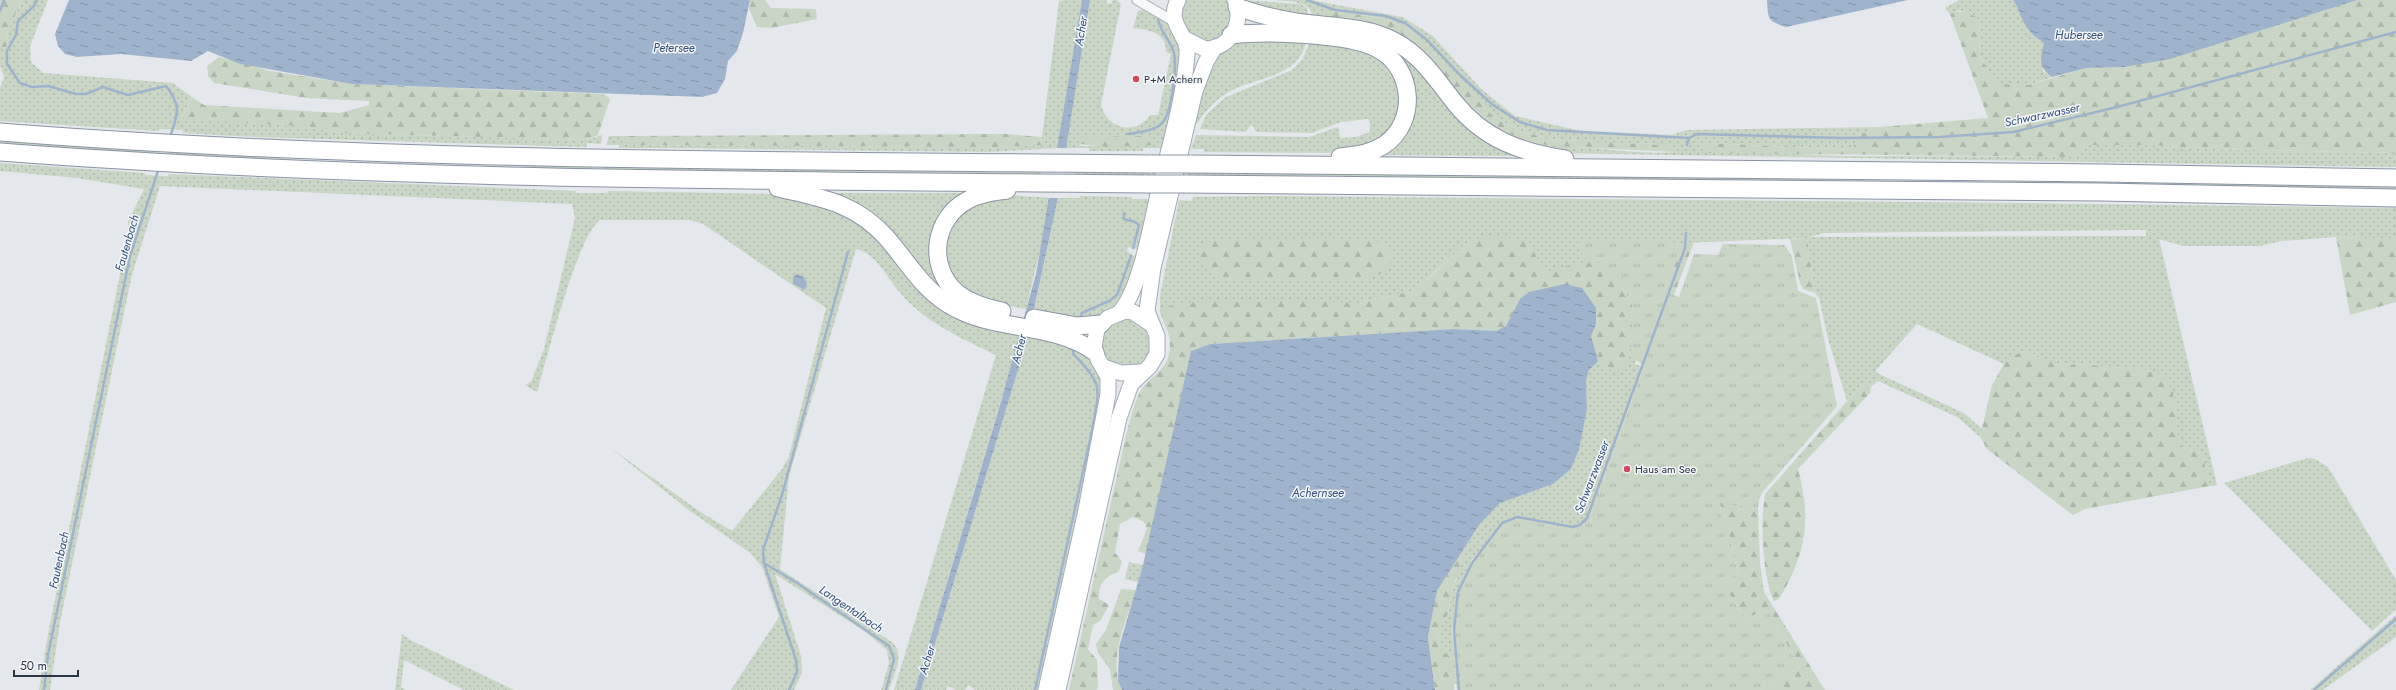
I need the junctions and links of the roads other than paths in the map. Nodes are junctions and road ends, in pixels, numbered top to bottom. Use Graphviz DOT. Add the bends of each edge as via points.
graph roads {
  1 [pos="1137,0"];
  2 [pos="1178,0"];
  3 [pos="1236,3"];
  4 [pos="1175,22"];
  5 [pos="1309,30"];
  6 [pos="1232,35"];
  7 [pos="1183,38"];
  8 [pos="1215,47"];
  9 [pos="0,132"];
  10 [pos="0,152"];
  11 [pos="1283,165"];
  12 [pos="1616,168"];
  13 [pos="2396,178"];
  14 [pos="739,180"];
  15 [pos="1042,183"];
  16 [pos="2396,198"];
  17 [pos="1119,312"];
  18 [pos="1012,319"];
  19 [pos="1101,324"];
  20 [pos="1151,324"];
  21 [pos="1042,326"];
  22 [pos="1095,352"];
  23 [pos="1104,367"];
  24 [pos="1142,372"];
  25 [pos="1046,690"];
  26 [pos="1058,690"];
  1 -- 4 [label="street"];
  2 -- 4 [label="main road" via="1174,10"];
  3 -- 5 [label="highway" via="1265,16"];
  3 -- 6 [label="main road" via="1238,23"];
  4 -- 7 [label="main road"];
  5 -- 6 [label="highway"];
  5 -- 11 [label="highway" via="1360,42 1378,49 1391,58 1407,85 1406,114 1396,134 1387,143 1372,151"];
  5 -- 12 [label="highway" via="1371,32 1392,40 1425,64 1474,123 1506,144 1532,153"];
  6 -- 8 [label="main road"];
  7 -- 8 [label="main road" via="1205,49"];
  7 -- 17 [label="main road" via="1187,55 1178,110 1141,262 1129,297"];
  8 -- 20 [label="main road" via="1195,91 1156,254 1147,310"];
  9 -- 11 [label="highway, bridge" via="168,143 510,156"];
  10 -- 14 [label="highway" via="160,163 429,174"];
  11 -- 12 [label="highway"];
  12 -- 13 [label="highway"];
  14 -- 15 [label="highway"];
  14 -- 18 [label="highway" via="821,197 850,209 879,230 922,283 939,299 967,314"];
  15 -- 16 [label="highway, bridge" via="2109,192"];
  15 -- 18 [label="highway" via="987,193 968,200 949,216 938,239 937,253 940,266 955,290 977,304"];
  17 -- 19 [label="main road"];
  17 -- 20 [label="main road" via="1133,312"];
  18 -- 21 [label="highway"];
  19 -- 21 [label="highway"];
  19 -- 22 [label="main road" via="1095,336"];
  20 -- 24 [label="main road" via="1157,336 1158,350 1153,362"];
  21 -- 22 [label="highway"];
  22 -- 23 [label="main road"];
  23 -- 24 [label="main road" via="1121,373"];
  23 -- 25 [label="main road" via="1109,381 1104,424"];
  24 -- 26 [label="main road" via="1131,384 1119,418"];
}
